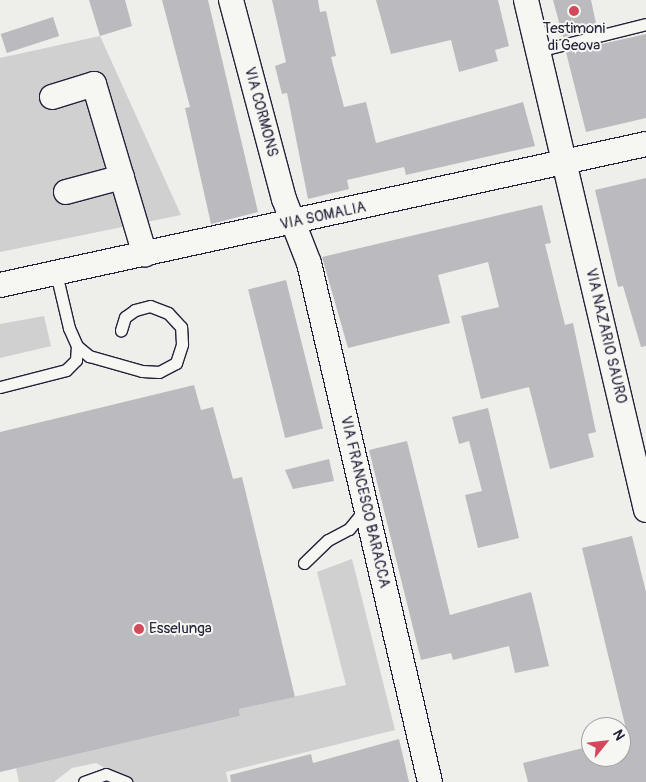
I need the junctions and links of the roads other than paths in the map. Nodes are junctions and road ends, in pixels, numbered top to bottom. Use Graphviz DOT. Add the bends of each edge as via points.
graph roads {
  1 [pos="231,0"];
  2 [pos="526,0"];
  3 [pos="646,24"];
  4 [pos="538,51"];
  5 [pos="52,97"];
  6 [pos="646,144"];
  7 [pos="566,162"];
  8 [pos="122,177"];
  9 [pos="66,192"];
  10 [pos="294,223"];
  11 [pos="145,255"];
  12 [pos="56,273"];
  13 [pos="0,284"];
  14 [pos="121,330"];
  15 [pos="77,346"];
  16 [pos="0,387"];
  17 [pos="366,508"];
  18 [pos="646,510"];
  19 [pos="304,563"];
  20 [pos="84,782"];
  21 [pos="126,782"];
  22 [pos="430,782"];
  1 -- 10 [label="street, VIA CORMONS"];
  2 -- 4 [label="street, VIA NAZARIO SAURO"];
  3 -- 4 [label="lane"];
  4 -- 7 [label="street, VIA NAZARIO SAURO"];
  5 -- 8 [label="street" via="94,84"];
  6 -- 7 [label="street, VIA SOMALIA"];
  7 -- 10 [label="street, VIA SOMALIA"];
  7 -- 18 [label="street, VIA NAZARIO SAURO"];
  8 -- 9 [label="street"];
  8 -- 11 [label="street"];
  10 -- 11 [label="street, VIA SOMALIA"];
  10 -- 17 [label="street, VIA FRANCESCO BARACCA" via="308,263"];
  11 -- 12 [label="street, VIA SOMALIA"];
  12 -- 13 [label="street, VIA SOMALIA"];
  12 -- 15 [label="lane"];
  14 -- 15 [label="lane" via="125,317 135,310 150,306 168,313 181,327 182,344 176,363 159,372 142,371 89,356"];
  15 -- 16 [label="lane" via="76,360 66,370"];
  17 -- 19 [label="lane" via="349,529 328,540"];
  17 -- 22 [label="street, VIA FRANCESCO BARACCA"];
  20 -- 21 [label="lane" via="106,774"];
}
